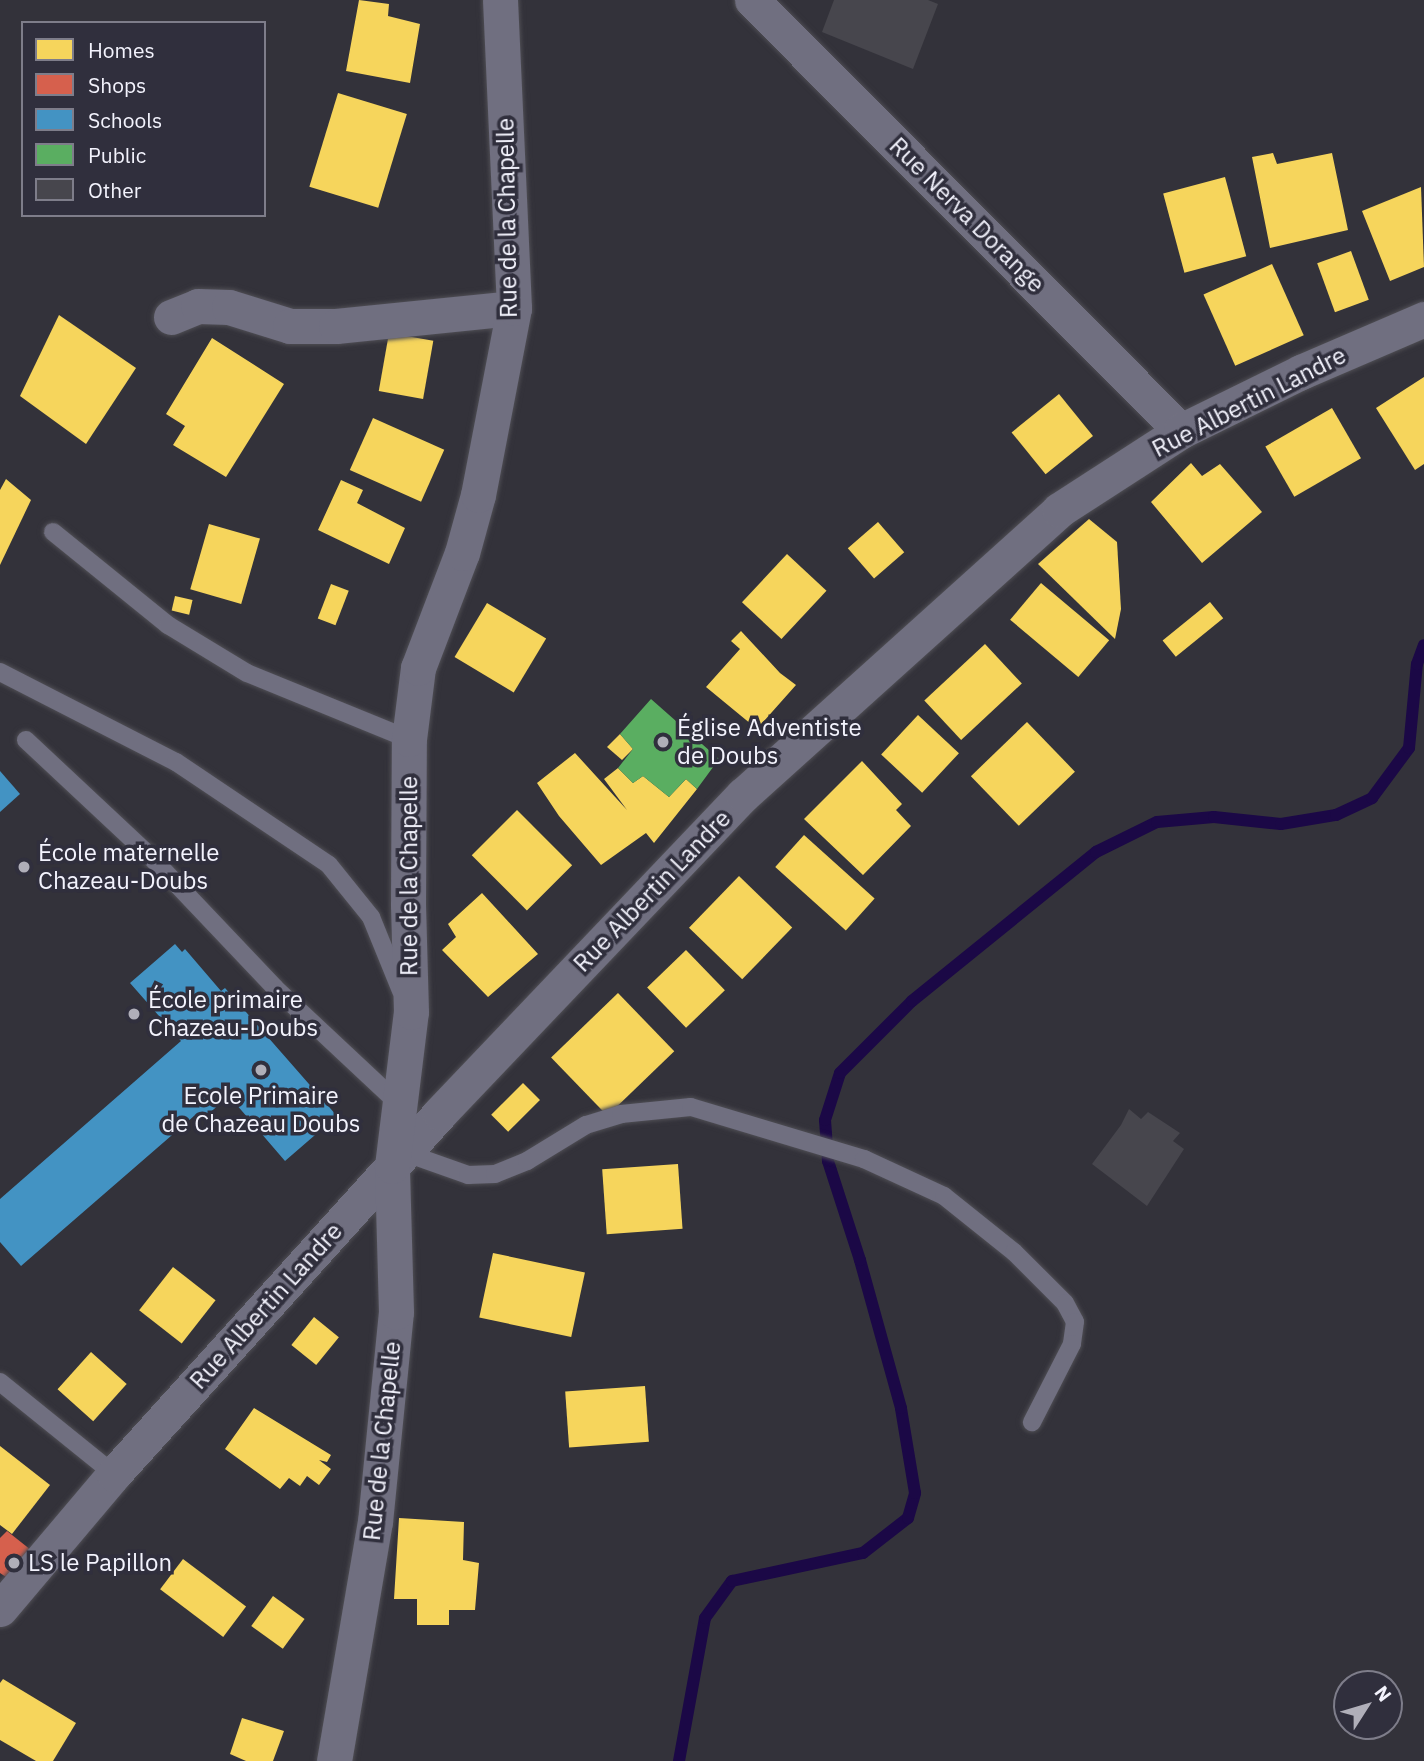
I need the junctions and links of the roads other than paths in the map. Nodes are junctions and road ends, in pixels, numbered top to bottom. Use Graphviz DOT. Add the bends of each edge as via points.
graph roads {
  1 [pos="500,0"];
  2 [pos="752,0"];
  3 [pos="514,308"];
  4 [pos="171,317"];
  5 [pos="1417,327"];
  6 [pos="1181,431"];
  7 [pos="53,532"];
  8 [pos="0,672"];
  9 [pos="409,738"];
  10 [pos="26,740"];
  11 [pos="411,1012"];
  12 [pos="399,1104"];
  13 [pos="399,1160"];
  14 [pos="0,1382"];
  15 [pos="1032,1422"];
  16 [pos="114,1474"];
  17 [pos="0,1609"];
  18 [pos="334,1761"];
  1 -- 3 [label="street, Rue de la Chapelle"];
  2 -- 6 [label="street, Rue Nerva Dorange"];
  3 -- 4 [label="street" via="335,326 290,326 229,307 198,306"];
  3 -- 9 [label="street, Rue de la Chapelle" via="478,495 418,668"];
  5 -- 6 [label="street, Rue Albertin Landre" via="1301,372"];
  6 -- 13 [label="street, Rue Albertin Landre" via="1059,510 743,795"];
  7 -- 9 [label="lane" via="169,625 247,673"];
  8 -- 11 [label="lane" via="176,762 329,865 371,917"];
  9 -- 11 [label="street, Rue de la Chapelle"];
  10 -- 12 [label="lane" via="149,855 275,988"];
  11 -- 12 [label="street, Rue de la Chapelle"];
  12 -- 13 [label="street, Rue de la Chapelle"];
  13 -- 15 [label="lane" via="468,1175 495,1174 527,1161 586,1125 621,1114 691,1107 864,1159 944,1196 1014,1252 1065,1303 1075,1322 1072,1344"];
  13 -- 16 [label="street, Rue Albertin Landre"];
  13 -- 18 [label="street, Rue de la Chapelle" via="394,1325 375,1522"];
  14 -- 16 [label="lane"];
  16 -- 17 [label="street, Rue Albertin Landre"];
}
